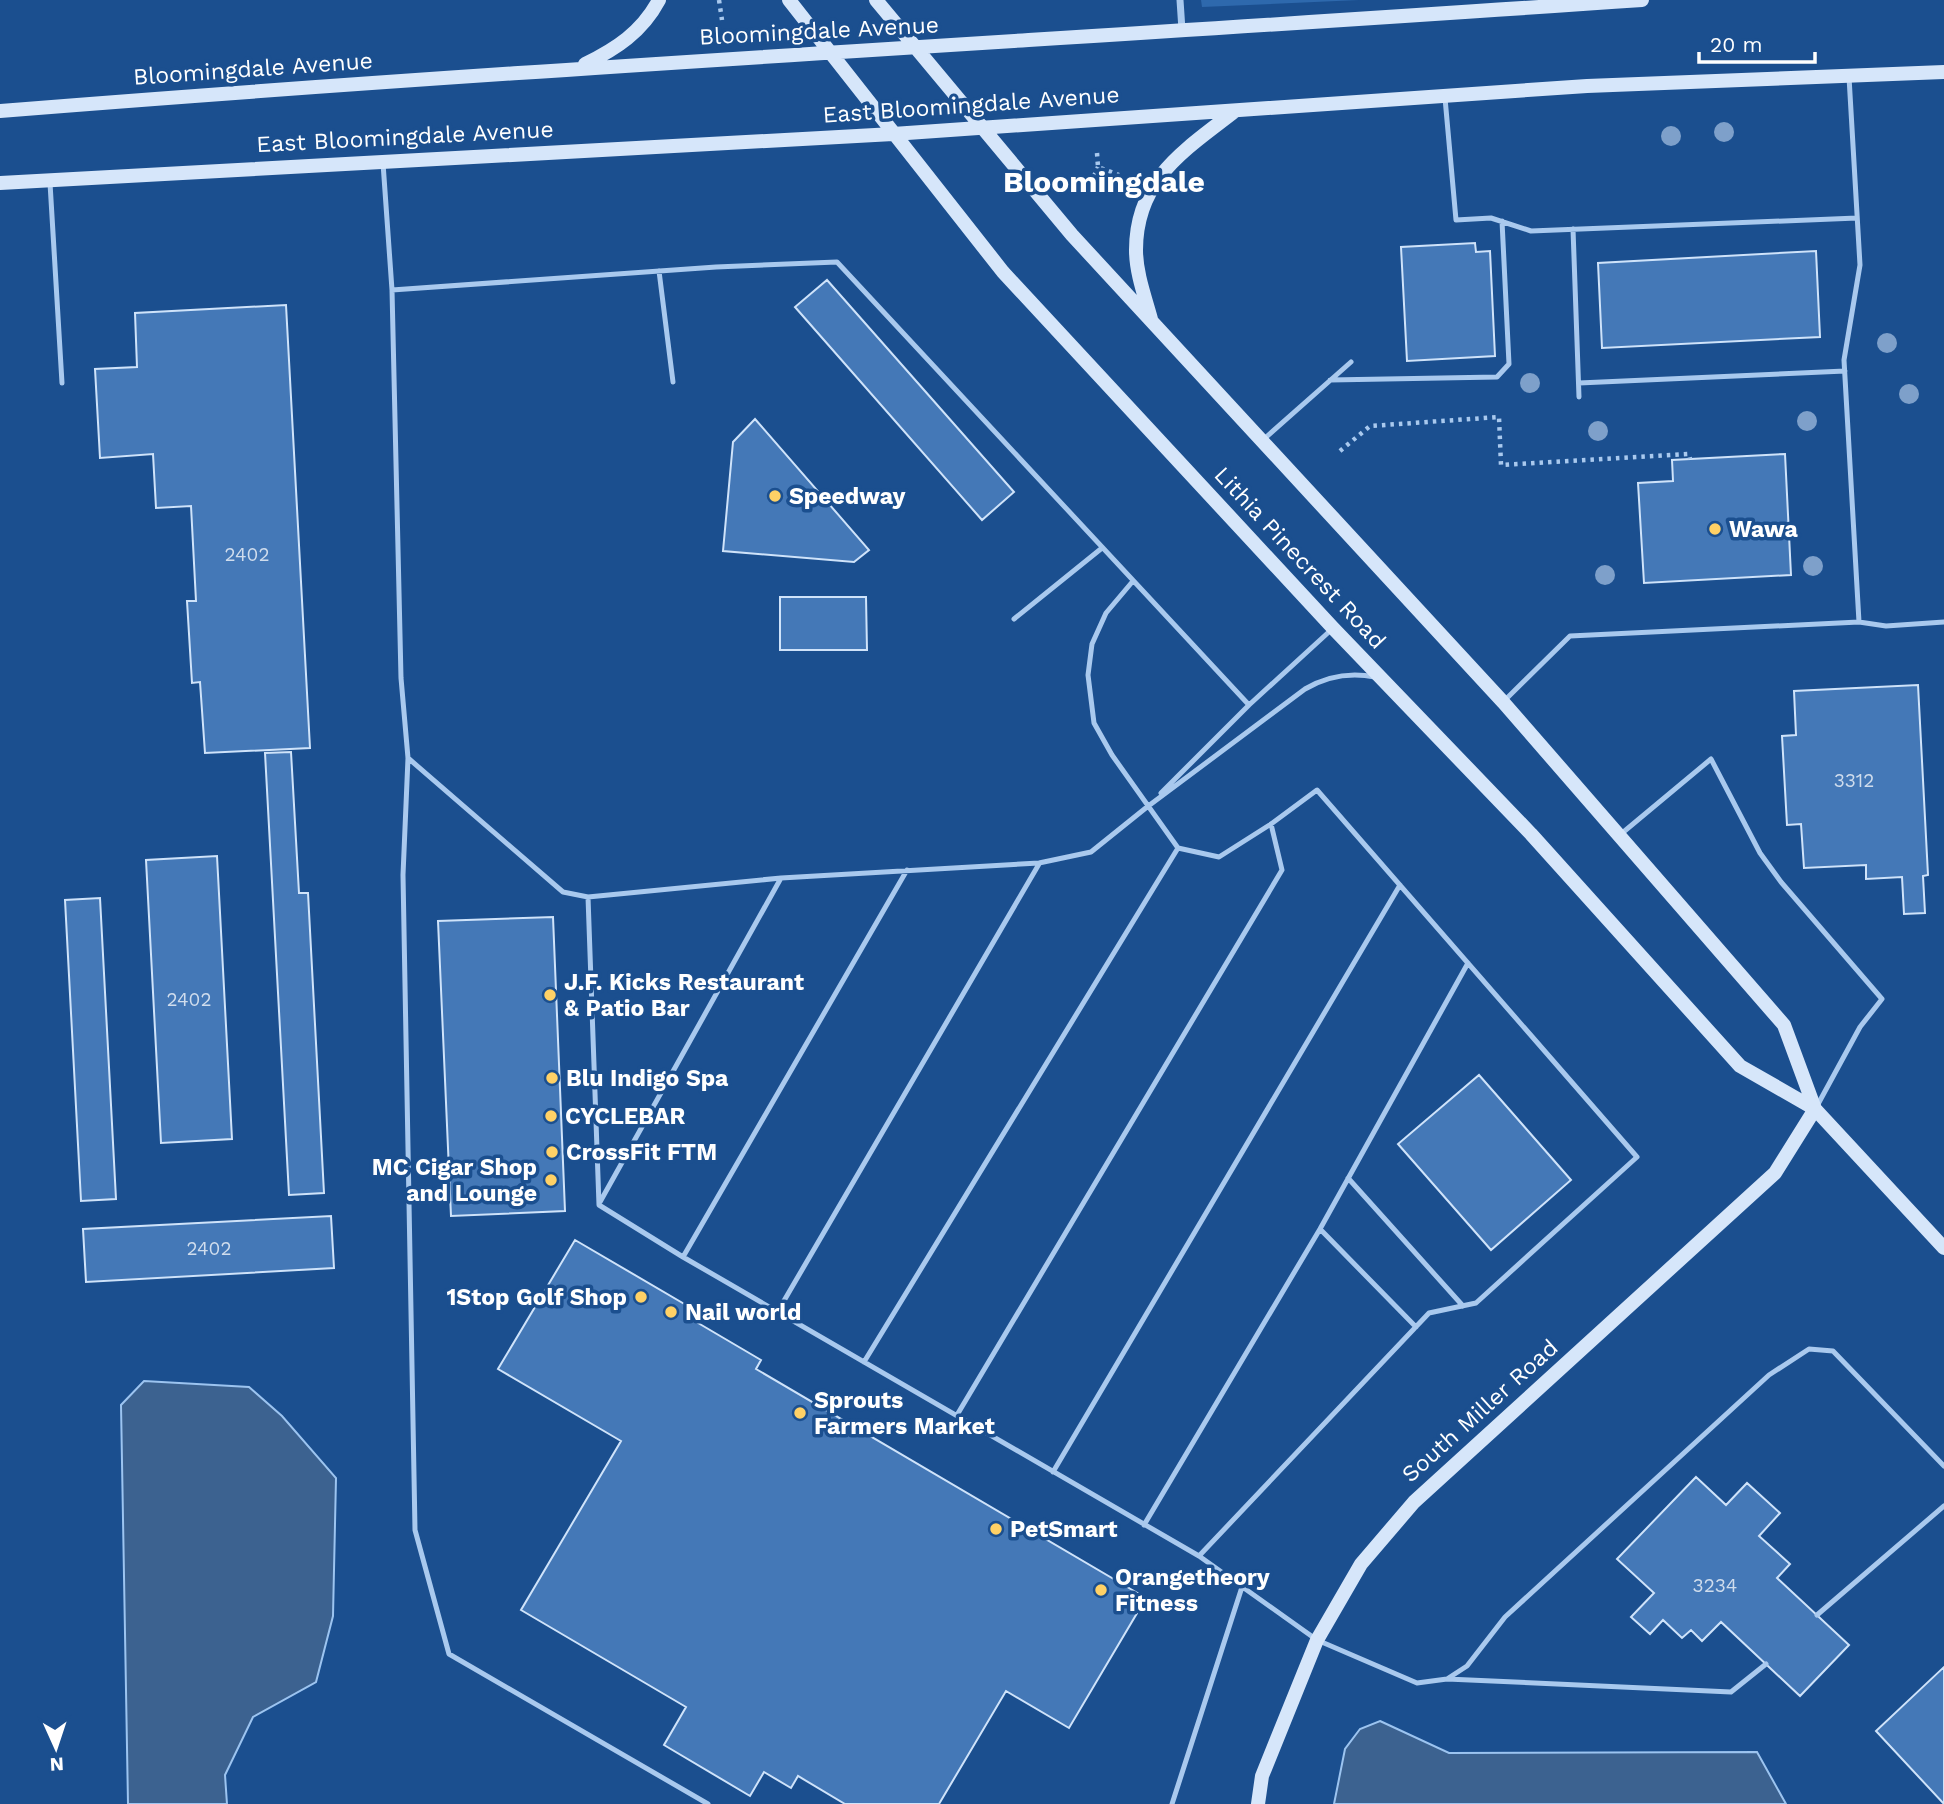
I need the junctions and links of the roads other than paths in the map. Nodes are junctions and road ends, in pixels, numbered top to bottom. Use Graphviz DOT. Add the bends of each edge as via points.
graph roads {
  1 [pos="659,0"];
  2 [pos="789,0"];
  3 [pos="876,0"];
  4 [pos="1180,0"];
  5 [pos="1642,0"];
  6 [pos="1182,30"];
  7 [pos="915,49"];
  8 [pos="831,54"];
  9 [pos="576,68"];
  10 [pos="1944,72"];
  11 [pos="1849,77"];
  12 [pos="1445,95"];
  13 [pos="0,111"];
  14 [pos="1236,111"];
  15 [pos="981,127"];
  16 [pos="893,134"];
  17 [pos="383,161"];
  18 [pos="50,180"];
  19 [pos="0,183"];
  20 [pos="1857,218"];
  21 [pos="1502,221"];
  22 [pos="1573,229"];
  23 [pos="659,271"];
  24 [pos="391,290"];
  25 [pos="1151,320"];
  26 [pos="1351,362"];
  27 [pos="1845,371"];
  28 [pos="1329,380"];
  29 [pos="673,382"];
  30 [pos="62,383"];
  31 [pos="1579,383"];
  32 [pos="1579,397"];
  33 [pos="1262,441"];
  34 [pos="1102,548"];
  35 [pos="1133,581"];
  36 [pos="1014,619"];
  37 [pos="1859,622"];
  38 [pos="1944,622"];
  39 [pos="1333,628"];
  40 [pos="1381,678"];
  41 [pos="1503,702"];
  42 [pos="1249,705"];
  43 [pos="408,758"];
  44 [pos="1147,807"];
  45 [pos="1271,824"];
  46 [pos="1619,836"];
  47 [pos="1178,848"];
  48 [pos="1039,863"];
  49 [pos="907,870"];
  50 [pos="781,878"];
  51 [pos="1400,885"];
  52 [pos="588,897"];
  53 [pos="1468,963"];
  54 [pos="1815,1109"];
  55 [pos="1348,1178"];
  56 [pos="599,1205"];
  57 [pos="1320,1229"];
  58 [pos="1944,1248"];
  59 [pos="683,1257"];
  60 [pos="1463,1306"];
  61 [pos="778,1311"];
  62 [pos="1416,1327"];
  63 [pos="864,1362"];
  64 [pos="957,1415"];
  65 [pos="1944,1466"];
  66 [pos="1053,1472"];
  67 [pos="1944,1506"];
  68 [pos="1144,1525"];
  69 [pos="1199,1556"];
  70 [pos="1242,1587"];
  71 [pos="1817,1615"];
  72 [pos="1317,1640"];
  73 [pos="1766,1664"];
  74 [pos="1447,1679"];
  75 [pos="708,1804"];
  76 [pos="1172,1804"];
  77 [pos="1258,1804"];
  1 -- 9 [label="main road" via="634,34"];
  2 -- 8 [label="main road, Lithia Pinecrest Road"];
  3 -- 7 [label="main road, Lithia Pinecrest Road"];
  4 -- 6 [label="street"];
  5 -- 6 [label="main road, Bloomingdale Avenue"];
  6 -- 7 [label="main road, Bloomingdale Avenue"];
  7 -- 8 [label="main road, Bloomingdale Avenue"];
  7 -- 15 [label="main road, Lithia Pinecrest Road"];
  8 -- 9 [label="main road, Bloomingdale Avenue"];
  8 -- 16 [label="main road, Lithia Pinecrest Road"];
  9 -- 13 [label="main road, Bloomingdale Avenue"];
  10 -- 11 [label="main road, East Bloomingdale Avenue"];
  11 -- 12 [label="main road, East Bloomingdale Avenue" via="1703,80"];
  11 -- 20 [label="lane"];
  12 -- 14 [label="main road, East Bloomingdale Avenue"];
  12 -- 21 [label="lane" via="1456,220"];
  14 -- 15 [label="main road, East Bloomingdale Avenue"];
  14 -- 25 [label="main road" via="1179,156 1152,185 1139,220 1136,251"];
  15 -- 16 [label="main road, East Bloomingdale Avenue"];
  15 -- 25 [label="main road, Lithia Pinecrest Road"];
  16 -- 17 [label="main road, East Bloomingdale Avenue"];
  16 -- 39 [label="main road, Lithia Pinecrest Road" via="1003,272"];
  17 -- 18 [label="main road, East Bloomingdale Avenue"];
  17 -- 24 [label="lane"];
  18 -- 19 [label="main road, East Bloomingdale Avenue"];
  18 -- 30 [label="lane"];
  20 -- 22 [label="lane"];
  20 -- 27 [label="lane" via="1860,265"];
  21 -- 22 [label="lane" via="1531,231"];
  21 -- 28 [label="lane" via="1509,364 1497,377"];
  22 -- 31 [label="lane"];
  23 -- 24 [label="lane"];
  23 -- 29 [label="lane"];
  23 -- 34 [label="lane" via="837,262"];
  24 -- 43 [label="lane" via="401,678"];
  25 -- 33 [label="main road, Lithia Pinecrest Road"];
  26 -- 28 [label="lane"];
  27 -- 31 [label="lane"];
  27 -- 37 [label="lane"];
  28 -- 33 [label="lane"];
  31 -- 32 [label="lane"];
  33 -- 41 [label="main road, Lithia Pinecrest Road"];
  34 -- 35 [label="lane"];
  34 -- 36 [label="lane"];
  35 -- 42 [label="lane"];
  35 -- 44 [label="lane" via="1097,628 1088,675 1094,723"];
  37 -- 38 [label="lane" via="1886,626"];
  37 -- 41 [label="lane" via="1570,636"];
  39 -- 40 [label="main road, Lithia Pinecrest Road"];
  39 -- 42 [label="lane"];
  40 -- 44 [label="lane" via="1361,674 1319,681"];
  40 -- 54 [label="main road, Lithia Pinecrest Road" via="1531,834 1740,1066"];
  41 -- 46 [label="main road, Lithia Pinecrest Road"];
  42 -- 44 [label="lane"];
  43 -- 52 [label="lane" via="563,892"];
  43 -- 75 [label="lane" via="403,875 415,1530 449,1654"];
  44 -- 47 [label="lane"];
  44 -- 48 [label="lane" via="1091,852"];
  45 -- 47 [label="lane" via="1219,857"];
  45 -- 51 [label="lane" via="1317,789"];
  45 -- 64 [label="lane" via="1282,870"];
  46 -- 54 [label="main road, Lithia Pinecrest Road" via="1784,1026"];
  46 -- 54 [label="lane" via="1711,759 1760,853 1882,999 1860,1027"];
  47 -- 63 [label="lane"];
  48 -- 49 [label="lane"];
  48 -- 61 [label="lane"];
  49 -- 50 [label="lane"];
  49 -- 59 [label="lane"];
  50 -- 52 [label="lane"];
  50 -- 56 [label="lane"];
  51 -- 53 [label="lane"];
  51 -- 66 [label="lane"];
  52 -- 56 [label="lane"];
  53 -- 55 [label="lane"];
  53 -- 60 [label="lane" via="1637,1157 1476,1303"];
  54 -- 58 [label="main road, Lithia Pinecrest Road"];
  54 -- 72 [label="main road, South Miller Road" via="1775,1173 1414,1502 1361,1564"];
  55 -- 57 [label="lane"];
  55 -- 60 [label="lane"];
  56 -- 59 [label="lane"];
  57 -- 62 [label="lane"];
  57 -- 68 [label="lane"];
  59 -- 61 [label="lane"];
  60 -- 62 [label="lane" via="1429,1313"];
  61 -- 63 [label="lane"];
  62 -- 69 [label="lane"];
  63 -- 64 [label="lane"];
  64 -- 66 [label="lane"];
  65 -- 74 [label="lane" via="1833,1351 1809,1349 1769,1375 1505,1617 1467,1666"];
  66 -- 68 [label="lane"];
  67 -- 71 [label="lane"];
  68 -- 69 [label="lane"];
  69 -- 70 [label="lane"];
  70 -- 72 [label="lane"];
  70 -- 76 [label="lane"];
  72 -- 74 [label="lane" via="1417,1683"];
  72 -- 77 [label="main road, South Miller Road" via="1262,1776"];
  73 -- 74 [label="lane" via="1731,1692"];
}
